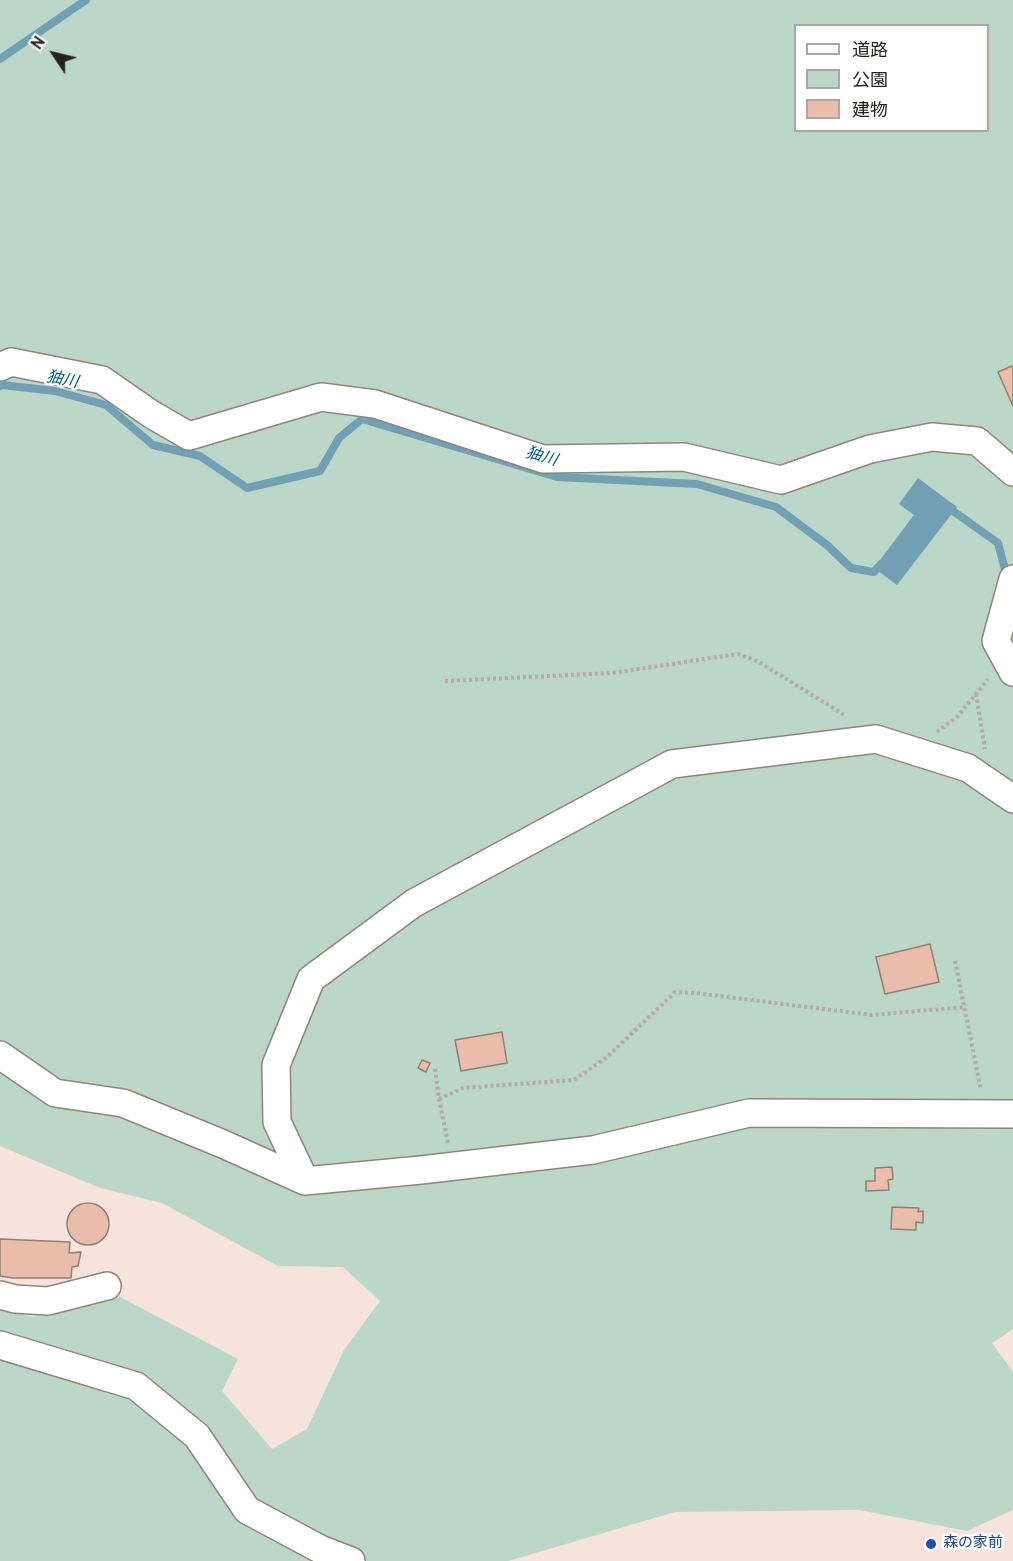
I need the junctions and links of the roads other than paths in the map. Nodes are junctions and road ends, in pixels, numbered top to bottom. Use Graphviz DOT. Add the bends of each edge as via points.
graph roads {
  1 [pos="0,367"];
  2 [pos="1013,472"];
  3 [pos="1013,579"];
  4 [pos="1009,665"];
  5 [pos="1013,799"];
  6 [pos="0,1055"];
  7 [pos="1013,1114"];
  8 [pos="305,1181"];
  9 [pos="107,1286"];
  10 [pos="0,1295"];
  11 [pos="0,1345"];
  12 [pos="351,1561"];
  1 -- 2 [label="lane" via="11,362 102,380 189,436 321,397 375,404 543,459 684,458 781,480 870,449 932,437 977,441"];
  3 -- 4 [label="lane" via="996,641"];
  5 -- 8 [label="lane" via="968,768 876,739 672,764 414,903 312,979 276,1065 276,1122"];
  6 -- 8 [label="lane" via="55,1093 123,1103"];
  7 -- 8 [label="lane" via="749,1113 593,1150"];
  9 -- 10 [label="lane" via="48,1301"];
  11 -- 12 [label="lane" via="136,1386 197,1437 247,1510"];
}
